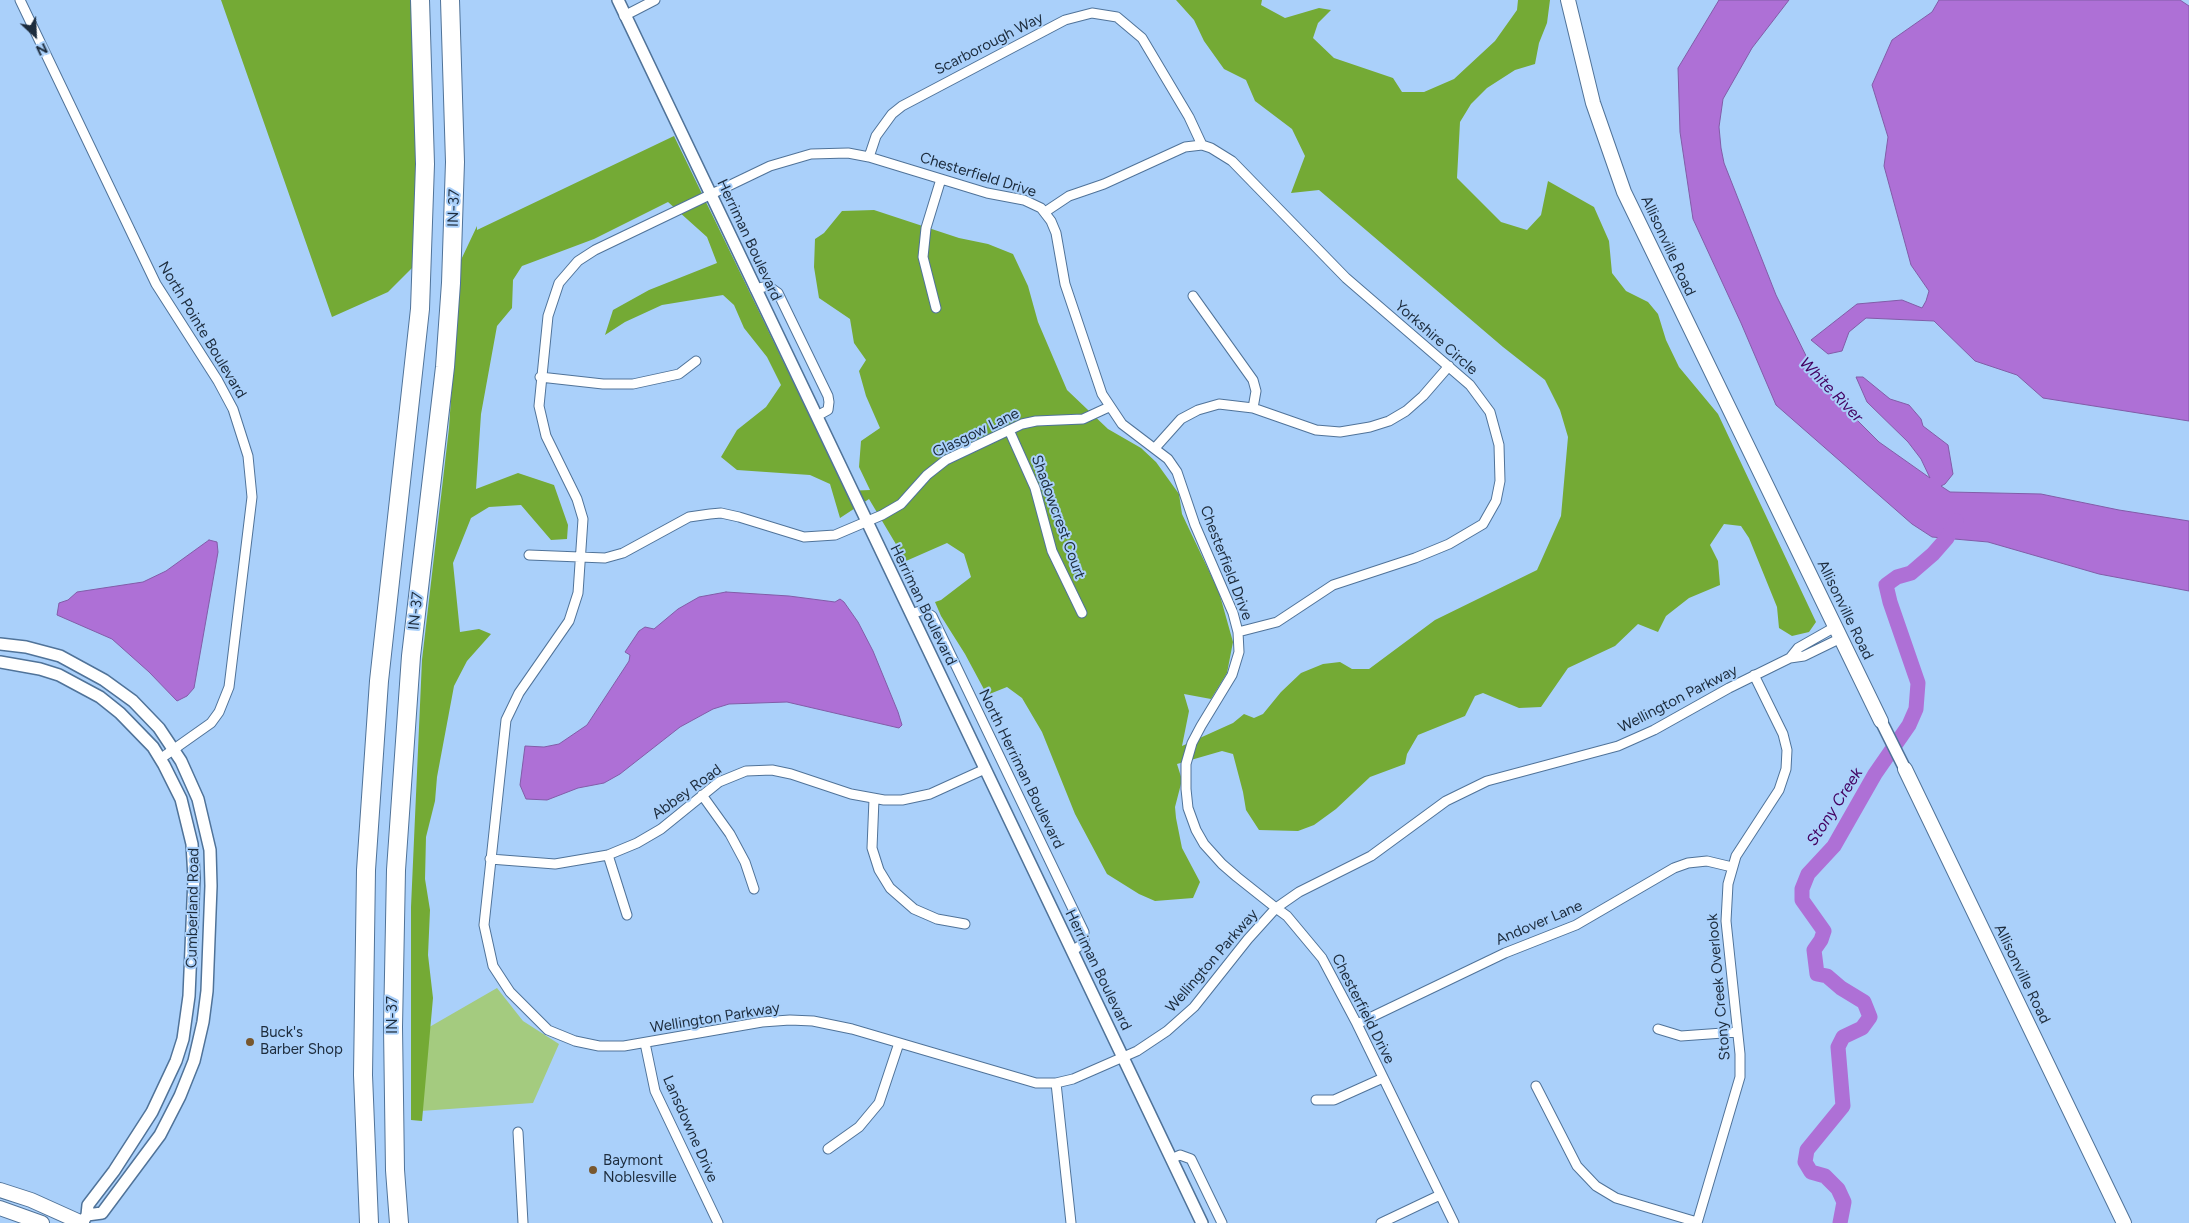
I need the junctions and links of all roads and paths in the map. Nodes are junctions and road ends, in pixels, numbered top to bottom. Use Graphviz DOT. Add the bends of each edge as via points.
graph roads {
  1 [pos="20,0"];
  2 [pos="420,0"];
  3 [pos="450,0"];
  4 [pos="618,0"];
  5 [pos="655,0"];
  6 [pos="1568,0"];
  7 [pos="624,16"];
  8 [pos="1202,145"];
  9 [pos="869,157"];
  10 [pos="941,179"];
  11 [pos="711,194"];
  12 [pos="1044,212"];
  13 [pos="755,289"];
  14 [pos="1193,296"];
  15 [pos="936,308"];
  16 [pos="696,361"];
  17 [pos="1449,366"];
  18 [pos="540,377"];
  19 [pos="1109,407"];
  20 [pos="1253,408"];
  21 [pos="817,416"];
  22 [pos="1009,430"];
  23 [pos="1155,448"];
  24 [pos="867,521"];
  25 [pos="529,554"];
  26 [pos="581,558"];
  27 [pos="1082,613"];
  28 [pos="911,614"];
  29 [pos="1238,632"];
  30 [pos="1838,633"];
  31 [pos="0,644"];
  32 [pos="0,662"];
  33 [pos="1754,676"];
  34 [pos="1881,721"];
  35 [pos="174,750"];
  36 [pos="160,759"];
  37 [pos="985,769"];
  38 [pos="1905,769"];
  39 [pos="702,796"];
  40 [pos="874,799"];
  41 [pos="608,855"];
  42 [pos="490,859"];
  43 [pos="1732,867"];
  44 [pos="754,889"];
  45 [pos="1276,908"];
  46 [pos="627,915"];
  47 [pos="965,924"];
  48 [pos="1072,951"];
  49 [pos="1357,1024"];
  50 [pos="1658,1029"];
  51 [pos="1737,1032"];
  52 [pos="645,1043"];
  53 [pos="899,1043"];
  54 [pos="1123,1057"];
  55 [pos="1383,1078"];
  56 [pos="1056,1083"];
  57 [pos="1536,1086"];
  58 [pos="1316,1100"];
  59 [pos="365,1122"];
  60 [pos="518,1132"];
  61 [pos="828,1149"];
  62 [pos="1171,1159"];
  63 [pos="0,1190"];
  64 [pos="1440,1195"];
  65 [pos="0,1208"];
  66 [pos="83,1221"];
  67 [pos="42,1223"];
  68 [pos="362,1223"];
  69 [pos="369,1223"];
  70 [pos="399,1223"];
  71 [pos="523,1223"];
  72 [pos="718,1223"];
  73 [pos="1071,1223"];
  74 [pos="1202,1223"];
  75 [pos="1222,1223"];
  76 [pos="1381,1223"];
  77 [pos="1454,1223"];
  78 [pos="1697,1223"];
  79 [pos="2124,1223"];
  1 -- 35 [label="street, North Pointe Boulevard" via="156,284 233,409 248,456 252,497 229,687 211,723"];
  2 -- 59 [label="highway, IN-37" via="425,116 422,265 416,352 372,772 364,965"];
  3 -- 70 [label="highway, IN-37" via="455,162 451,283 444,376 411,656 396,870 393,1027"];
  4 -- 7 [label="street, Herriman Boulevard"];
  5 -- 7 [label="street"];
  6 -- 30 [label="main road, Allisonville Road" via="1590,95 1624,192"];
  7 -- 11 [label="street, Herriman Boulevard"];
  8 -- 9 [label="street, Scarborough Way" via="1142,38 1117,17 1092,13 1065,20 902,106 876,136"];
  8 -- 12 [label="street" via="1185,147 1104,184 1069,196"];
  8 -- 17 [label="street, Yorkshire Circle" via="1232,161 1346,278"];
  9 -- 10 [label="street, Chesterfield Drive"];
  9 -- 11 [label="street, Chesterfield Drive" via="832,152 794,157"];
  10 -- 12 [label="street, Chesterfield Drive" via="1024,200"];
  10 -- 15 [label="street" via="926,228 923,257"];
  11 -- 13 [label="street, Herriman Boulevard"];
  11 -- 18 [label="street, Wellington Parkway" via="595,250 570,270 559,283 552,300"];
  12 -- 19 [label="street, Chesterfield Drive" via="1056,233 1065,284"];
  13 -- 21 [label="street, Herriman Boulevard"];
  13 -- 21 [label="street" via="768,286 778,293 828,396 828,410"];
  14 -- 20 [label="street" via="1253,380 1256,391"];
  16 -- 18 [label="street" via="679,374 633,384"];
  17 -- 20 [label="street" via="1406,411 1389,421 1365,428 1340,432 1316,430"];
  17 -- 29 [label="street, Yorkshire Circle" via="1479,394 1497,432 1500,487 1486,520 1476,530 1449,544 1345,579 1276,622"];
  18 -- 26 [label="street, Wellington Parkway" via="539,406 543,429 582,513"];
  19 -- 22 [label="street, Glasgow Lane" via="1083,419 1028,422"];
  19 -- 23 [label="street, Chesterfield Drive" via="1131,432"];
  20 -- 23 [label="street" via="1219,404 1198,410 1176,423"];
  21 -- 24 [label="street, Herriman Boulevard"];
  22 -- 24 [label="street, Glasgow Lane" via="940,464 906,500"];
  22 -- 27 [label="street, Shadowcrest Court" via="1035,488 1052,551"];
  23 -- 29 [label="street, Chesterfield Drive" via="1168,458 1181,480 1195,525"];
  24 -- 26 [label="street, Glasgow Lane" via="835,535 804,537 721,513 699,515 676,522 614,556"];
  24 -- 28 [label="street, Herriman Boulevard"];
  25 -- 26 [label="street, Glasgow Lane"];
  26 -- 42 [label="street, Wellington Parkway" via="578,593 569,622 519,693 506,720"];
  28 -- 37 [label="street, Herriman Boulevard"];
  28 -- 48 [label="street, North Herriman Boulevard" via="923,610 932,616 1076,915 1085,941"];
  29 -- 45 [label="street, Chesterfield Drive" via="1239,652 1232,675 1192,743 1186,770 1188,808 1196,830 1212,853"];
  30 -- 33 [label="street, Wellington Parkway" via="1798,648 1790,658"];
  30 -- 34 [label="main road, Allisonville Road"];
  31 -- 35 [label="street, Cumberland Road" via="60,656 104,680 133,701 159,728"];
  32 -- 36 [label="street, Cumberland Road" via="59,675 100,696 140,733"];
  33 -- 43 [label="street, Stony Creek Overlook" via="1783,734 1787,750 1786,769 1779,790"];
  33 -- 45 [label="street, Wellington Parkway" via="1618,746 1469,788 1446,801 1372,856 1299,892"];
  34 -- 38 [label="street, Allisonville Road"];
  35 -- 36 [label="street, North Pointe Boulevard"];
  35 -- 66 [label="street, Cumberland Road" via="198,799 210,850 207,991 203,1022 186,1080 160,1135 102,1213"];
  36 -- 66 [label="street, Cumberland Road" via="180,799 190,828 193,853 186,1020 176,1061 152,1112 88,1205"];
  37 -- 40 [label="street, Abbey Road" via="930,794 902,800"];
  37 -- 48 [label="street, Herriman Boulevard"];
  38 -- 79 [label="main road, Allisonville Road"];
  39 -- 40 [label="street, Abbey Road" via="729,777 763,770 790,774"];
  39 -- 41 [label="street, Abbey Road" via="661,829"];
  39 -- 44 [label="street" via="730,834"];
  40 -- 47 [label="street" via="872,848 879,870 890,888 922,913"];
  41 -- 42 [label="street, Abbey Road" via="555,864"];
  41 -- 46 [label="street"];
  42 -- 52 [label="street, Wellington Parkway" via="485,908 486,938 497,974 520,1004 548,1030 576,1041 599,1046"];
  43 -- 49 [label="street, Andover Lane" via="1707,861 1674,868 1576,925 1504,952"];
  43 -- 51 [label="street, Stony Creek Overlook" via="1726,921"];
  45 -- 49 [label="street, Chesterfield Drive" via="1287,916 1322,958"];
  45 -- 54 [label="street, Wellington Parkway" via="1182,1019 1153,1041"];
  48 -- 54 [label="street, Herriman Boulevard"];
  49 -- 55 [label="street, Chesterfield Drive"];
  50 -- 51 [label="street" via="1681,1036"];
  51 -- 78 [label="street, Stony Creek Overlook" via="1740,1077"];
  52 -- 53 [label="street, Wellington Parkway" via="790,1020 832,1024"];
  52 -- 72 [label="street, Lansdowne Drive" via="655,1091"];
  53 -- 56 [label="street, Wellington Parkway" via="1036,1083"];
  53 -- 61 [label="street" via="879,1103 860,1127"];
  54 -- 56 [label="street, Wellington Parkway" via="1081,1076"];
  54 -- 62 [label="street, Herriman Boulevard"];
  55 -- 58 [label="street" via="1334,1100"];
  55 -- 64 [label="street, Chesterfield Drive"];
  56 -- 73 [label="street"];
  57 -- 78 [label="street" via="1573,1159 1596,1186 1616,1198"];
  59 -- 68 [label="highway" via="359,1149"];
  59 -- 69 [label="highway, IN-37"];
  60 -- 71 [label="street"];
  62 -- 74 [label="street, Herriman Boulevard"];
  62 -- 75 [label="street" via="1180,1156 1191,1158"];
  63 -- 66 [label="main road"];
  64 -- 76 [label="street"];
  64 -- 77 [label="street, Chesterfield Drive"];
  65 -- 67 [label="main road"];
}
